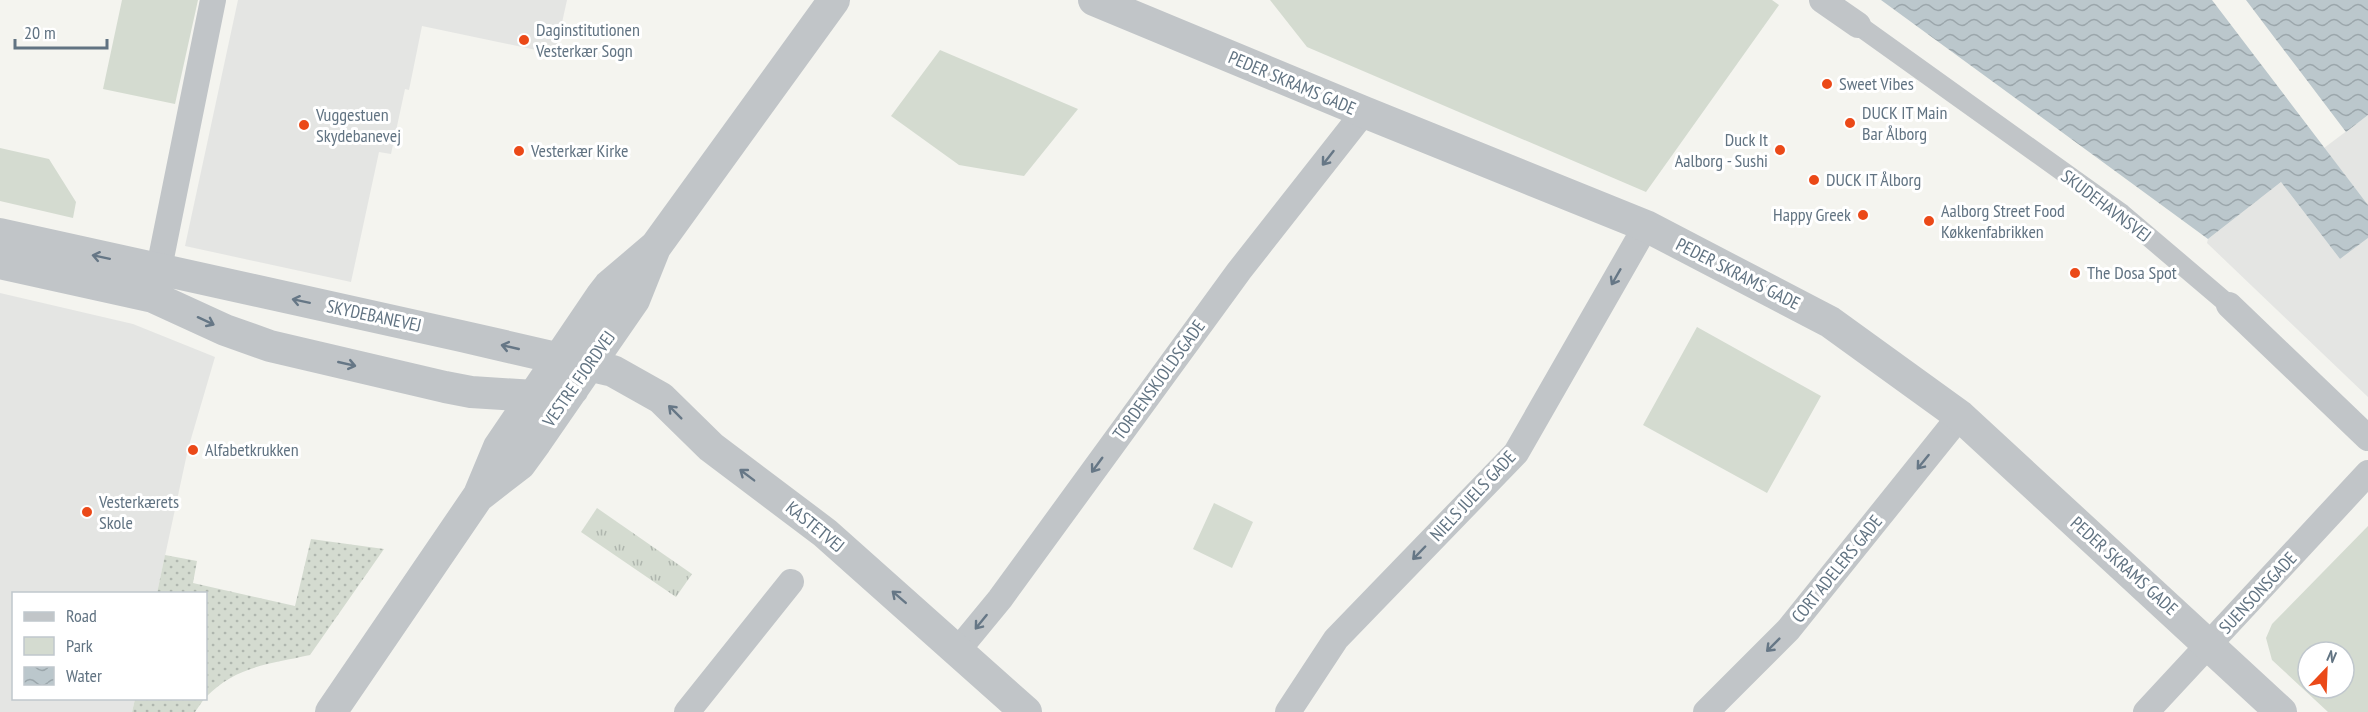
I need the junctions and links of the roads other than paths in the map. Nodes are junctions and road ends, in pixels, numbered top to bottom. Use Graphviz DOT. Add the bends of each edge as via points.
graph roads {
  1 [pos="213,0"];
  2 [pos="834,0"];
  3 [pos="1094,0"];
  4 [pos="1822,0"];
  5 [pos="1858,26"];
  6 [pos="1364,112"];
  7 [pos="1646,226"];
  8 [pos="0,234"];
  9 [pos="656,246"];
  10 [pos="0,263"];
  11 [pos="156,283"];
  12 [pos="2229,305"];
  13 [pos="559,358"];
  14 [pos="581,377"];
  15 [pos="534,396"];
  16 [pos="1960,416"];
  17 [pos="2368,438"];
  18 [pos="2368,473"];
  19 [pos="479,495"];
  20 [pos="791,582"];
  21 [pos="2211,645"];
  22 [pos="958,650"];
  23 [pos="331,712"];
  24 [pos="687,712"];
  25 [pos="1026,712"];
  26 [pos="1288,712"];
  27 [pos="1706,712"];
  28 [pos="2146,712"];
  29 [pos="2281,712"];
  1 -- 11 [label="street"];
  2 -- 9 [label="street, VESTRE FJORDVEJ"];
  3 -- 6 [label="street, PEDER SKRAMS GADE"];
  4 -- 5 [label="street, SKUDEHAVNSVEJ"];
  5 -- 12 [label="street, SKUDEHAVNSVEJ" via="2121,214"];
  6 -- 7 [label="street, PEDER SKRAMS GADE"];
  6 -- 22 [label="street, TORDENSKJOLDSGADE, one-way" via="1239,271 1000,599"];
  7 -- 16 [label="street, PEDER SKRAMS GADE" via="1830,322"];
  7 -- 26 [label="street, NIELS JUELS GADE, one-way" via="1516,453 1336,639"];
  11 -- 8 [label="street, SKYDEBANEVEJ, one-way"];
  9 -- 13 [label="street, VESTRE FJORDVEJ" via="609,286"];
  9 -- 14 [label="street, VESTRE FJORDVEJ" via="634,300"];
  10 -- 11 [label="street, SKYDEBANEVEJ"];
  13 -- 11 [label="street, SKYDEBANEVEJ, one-way"];
  11 -- 15 [label="street, SKYDEBANEVEJ, one-way" via="225,330 270,346 471,392"];
  12 -- 17 [label="street, SKUDEHAVNSVEJ"];
  13 -- 14 [label="street, SKYDEBANEVEJ"];
  13 -- 15 [label="street, VESTRE FJORDVEJ"];
  14 -- 15 [label="street, SKYDEBANEVEJ"];
  14 -- 19 [label="street, VESTRE FJORDVEJ" via="520,464"];
  22 -- 14 [label="street, KASTETVEJ, one-way" via="825,533 711,447 661,398 621,375"];
  15 -- 19 [label="street, VESTRE FJORDVEJ" via="499,447"];
  16 -- 21 [label="street, PEDER SKRAMS GADE"];
  16 -- 27 [label="street, CORT ADELERS GADE, one-way" via="1788,630"];
  18 -- 21 [label="street, SUENSONSGADE"];
  19 -- 23 [label="street, VESTRE FJORDVEJ"];
  20 -- 24 [label="street"];
  21 -- 28 [label="street, SUENSONSGADE"];
  21 -- 29 [label="street, PEDER SKRAMS GADE"];
  22 -- 25 [label="street, KASTETVEJ"];
}
